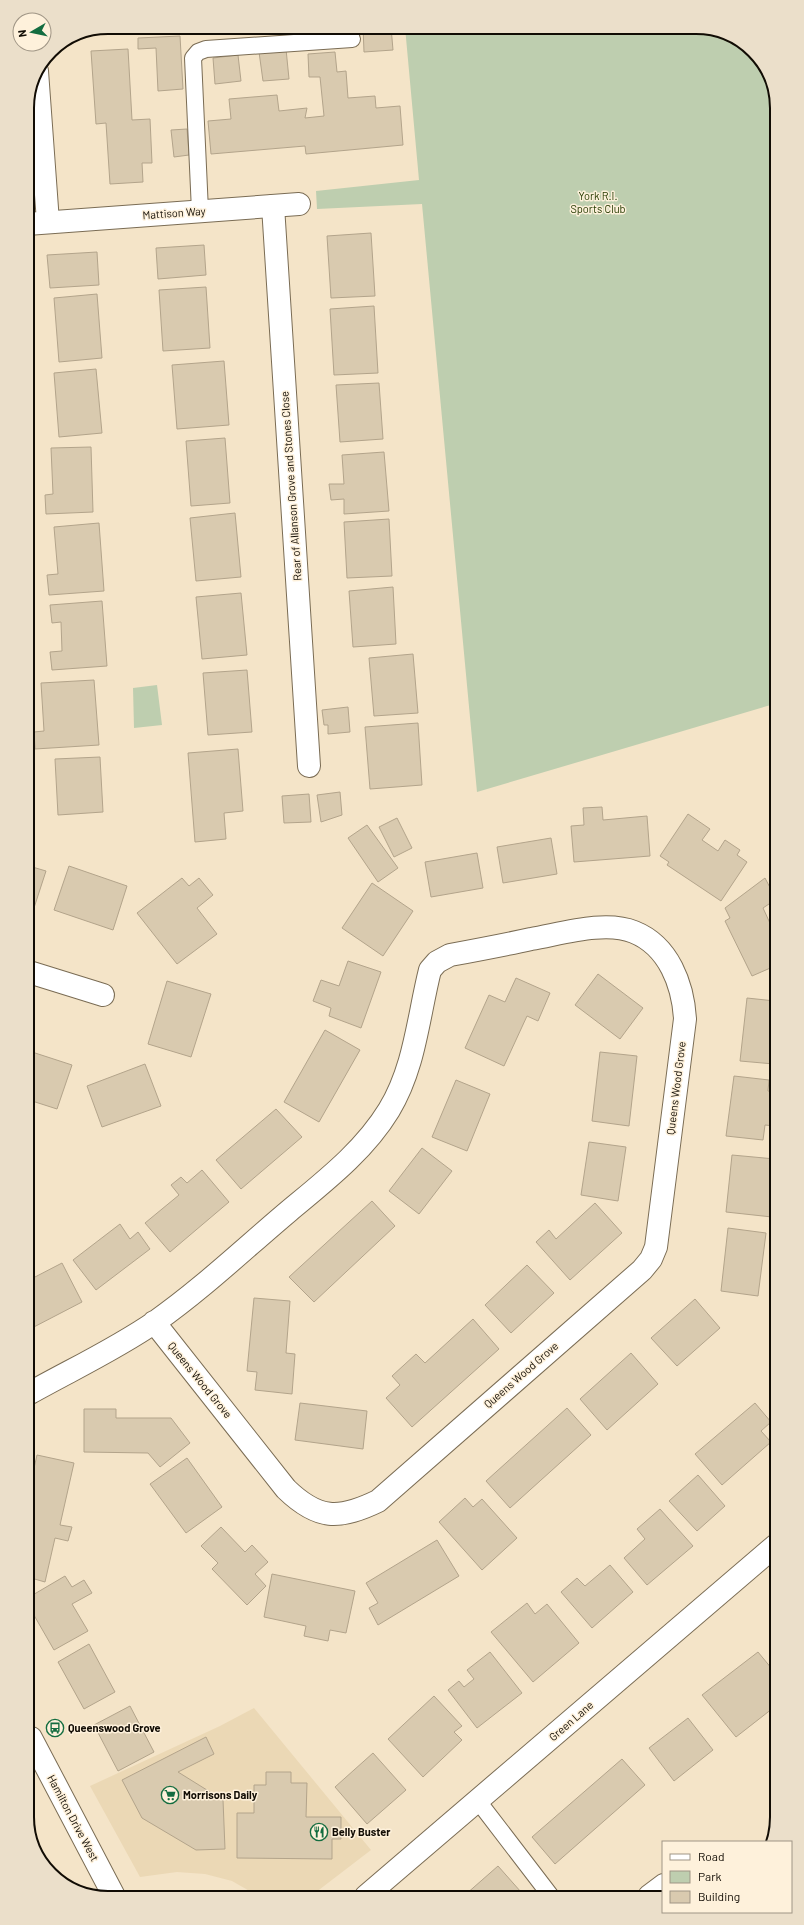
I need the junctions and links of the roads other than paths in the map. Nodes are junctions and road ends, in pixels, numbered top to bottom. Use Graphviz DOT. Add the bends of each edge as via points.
graph roads {
  1 [pos="352,39"];
  2 [pos="37,89"];
  3 [pos="299,204"];
  4 [pos="273,206"];
  5 [pos="200,212"];
  6 [pos="38,223"];
  7 [pos="309,766"];
  8 [pos="34,974"];
  9 [pos="103,995"];
  10 [pos="154,1322"];
  11 [pos="34,1391"];
  12 [pos="770,1550"];
  13 [pos="34,1744"];
  14 [pos="478,1801"];
  15 [pos="662,1883"];
  16 [pos="111,1891"];
  17 [pos="372,1891"];
  18 [pos="547,1891"];
  19 [pos="651,1891"];
  1 -- 5 [label="lane" via="206,49 198,52 193,58"];
  2 -- 6 [label="street, Mattison Way"];
  3 -- 4 [label="street, Mattison Way"];
  4 -- 5 [label="street, Mattison Way"];
  4 -- 7 [label="street, Rear of Allanson Grove and Stones Close"];
  5 -- 6 [label="street, Mattison Way"];
  8 -- 9 [label="street"];
  10 -- 10 [label="street, Queens Wood Grove" via="339,1169 367,1141 389,1110 404,1080 414,1048 430,970 437,962 450,955 583,929 612,928 634,932 652,943 668,960 684,999 685,1019 656,1247 651,1259 642,1270 378,1500 359,1510 337,1515 316,1511 300,1502 286,1489"];
  10 -- 11 [label="street, Queens Wood Grove"];
  12 -- 14 [label="street, Green Lane"];
  13 -- 16 [label="street, Hamilton Drive West"];
  14 -- 17 [label="street, Green Lane"];
  14 -- 18 [label="lane"];
  15 -- 19 [label="lane"];
}
